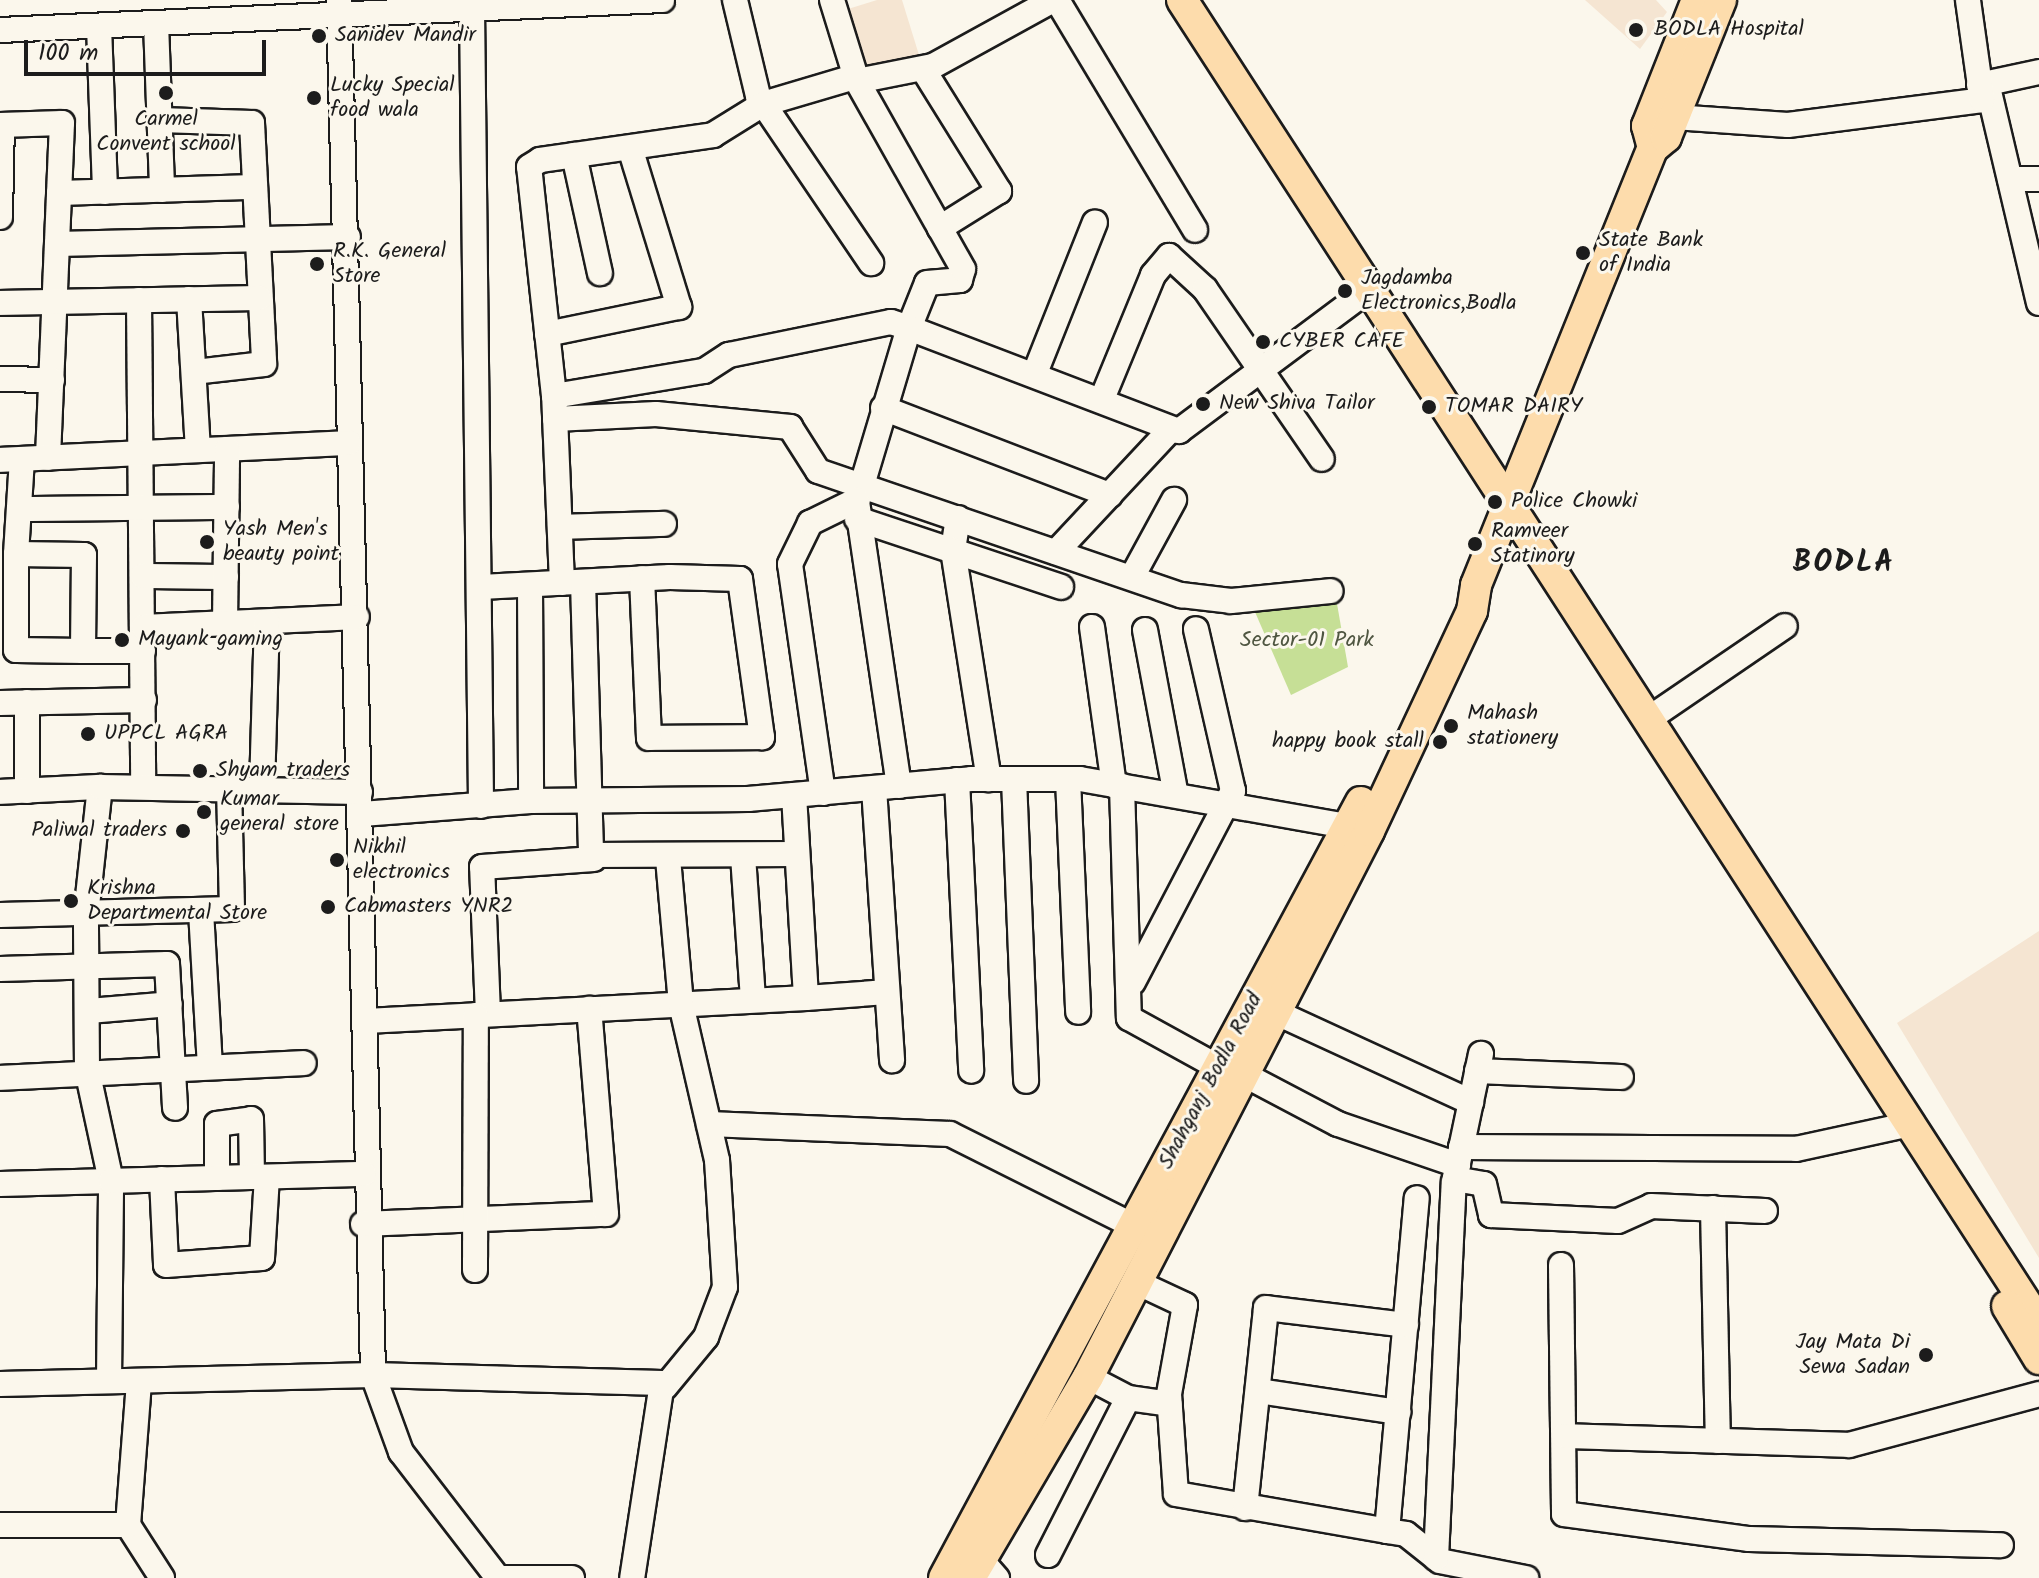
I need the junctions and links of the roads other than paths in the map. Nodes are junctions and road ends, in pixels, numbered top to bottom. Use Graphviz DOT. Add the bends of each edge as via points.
graph roads {
  1 [pos="662,0"];
  2 [pos="735,0"];
  3 [pos="832,0"];
  4 [pos="1055,0"];
  5 [pos="1182,0"];
  6 [pos="1697,0"];
  7 [pos="1721,0"];
  8 [pos="1968,0"];
  9 [pos="339,8"];
  10 [pos="472,8"];
  11 [pos="156,23"];
  12 [pos="99,26"];
  13 [pos="0,30"];
  14 [pos="923,69"];
  15 [pos="2039,72"];
  16 [pos="854,80"];
  17 [pos="1983,84"];
  18 [pos="763,104"];
  19 [pos="1674,117"];
  20 [pos="160,120"];
  21 [pos="1,125"];
  22 [pos="630,148"];
  23 [pos="1653,148"];
  24 [pos="574,155"];
  25 [pos="2010,179"];
  26 [pos="2039,179"];
  27 [pos="254,187"];
  28 [pos="162,190"];
  29 [pos="105,192"];
  30 [pos="59,193"];
  31 [pos="0,195"];
  32 [pos="0,217"];
  33 [pos="1095,222"];
  34 [pos="940,228"];
  35 [pos="1195,230"];
  36 [pos="256,237"];
  37 [pos="348,237"];
  38 [pos="57,244"];
  39 [pos="871,263"];
  40 [pos="600,273"];
  41 [pos="1371,288"];
  42 [pos="259,298"];
  43 [pos="189,299"];
  44 [pos="139,300"];
  45 [pos="55,301"];
  46 [pos="0,303"];
  47 [pos="2039,303"];
  48 [pos="909,328"];
  49 [pos="547,334"];
  50 [pos="195,372"];
  51 [pos="1035,373"];
  52 [pos="1260,374"];
  53 [pos="0,379"];
  54 [pos="52,380"];
  55 [pos="1102,399"];
  56 [pos="554,408"];
  57 [pos="883,408"];
  58 [pos="1170,430"];
  59 [pos="349,443"];
  60 [pos="227,449"];
  61 [pos="198,450"];
  62 [pos="143,454"];
  63 [pos="48,458"];
  64 [pos="11,459"];
  65 [pos="1322,459"];
  66 [pos="1110,495"];
  67 [pos="1174,500"];
  68 [pos="858,501"];
  69 [pos="227,507"];
  70 [pos="143,508"];
  71 [pos="21,509"];
  72 [pos="958,518"];
  73 [pos="1504,523"];
  74 [pos="664,524"];
  75 [pos="560,527"];
  76 [pos="953,550"];
  77 [pos="1056,552"];
  78 [pos="16,554"];
  79 [pos="143,576"];
  80 [pos="226,577"];
  81 [pos="1132,577"];
  82 [pos="642,578"];
  83 [pos="573,582"];
  84 [pos="530,585"];
  85 [pos="481,587"];
  86 [pos="1061,587"];
  87 [pos="1331,591"];
  88 [pos="357,617"];
  89 [pos="267,622"];
  90 [pos="225,624"];
  91 [pos="1785,626"];
  92 [pos="1092,627"];
  93 [pos="1196,629"];
  94 [pos="1145,630"];
  95 [pos="143,639"];
  96 [pos="83,651"];
  97 [pos="144,700"];
  98 [pos="27,702"];
  99 [pos="0,703"];
  100 [pos="1650,718"];
  101 [pos="989,779"];
  102 [pos="1014,779"];
  103 [pos="1068,779"];
  104 [pos="957,780"];
  105 [pos="229,786"];
  106 [pos="899,786"];
  107 [pos="1118,786"];
  108 [pos="100,787"];
  109 [pos="143,787"];
  110 [pos="262,788"];
  111 [pos="874,788"];
  112 [pos="27,791"];
  113 [pos="0,792"];
  114 [pos="823,793"];
  115 [pos="794,795"];
  116 [pos="1176,795"];
  117 [pos="531,801"];
  118 [pos="361,803"];
  119 [pos="591,804"];
  120 [pos="1227,804"];
  121 [pos="481,806"];
  122 [pos="1360,827"];
  123 [pos="797,854"];
  124 [pos="743,856"];
  125 [pos="668,858"];
  126 [pos="594,859"];
  127 [pos="201,911"];
  128 [pos="0,915"];
  129 [pos="86,915"];
  130 [pos="88,965"];
  131 [pos="0,969"];
  132 [pos="1133,982"];
  133 [pos="887,992"];
  134 [pos="806,998"];
  135 [pos="753,1000"];
  136 [pos="170,1004"];
  137 [pos="681,1004"];
  138 [pos="589,1009"];
  139 [pos="89,1011"];
  140 [pos="1078,1012"];
  141 [pos="1275,1012"];
  142 [pos="482,1015"];
  143 [pos="366,1021"];
  144 [pos="892,1060"];
  145 [pos="304,1063"];
  146 [pos="173,1065"];
  147 [pos="210,1065"];
  148 [pos="87,1070"];
  149 [pos="1229,1070"];
  150 [pos="971,1071"];
  151 [pos="1621,1077"];
  152 [pos="0,1078"];
  153 [pos="1026,1081"];
  154 [pos="1471,1102"];
  155 [pos="175,1108"];
  156 [pos="709,1124"];
  157 [pos="1901,1128"];
  158 [pos="1195,1138"];
  159 [pos="1458,1164"];
  160 [pos="364,1174"];
  161 [pos="260,1177"];
  162 [pos="217,1178"];
  163 [pos="162,1179"];
  164 [pos="111,1181"];
  165 [pos="0,1184"];
  166 [pos="1417,1198"];
  167 [pos="1713,1208"];
  168 [pos="1765,1211"];
  169 [pos="474,1223"];
  170 [pos="363,1224"];
  171 [pos="1136,1227"];
  172 [pos="1561,1265"];
  173 [pos="475,1270"];
  174 [pos="1136,1282"];
  175 [pos="2039,1323"];
  176 [pos="1406,1325"];
  177 [pos="2039,1359"];
  178 [pos="373,1375"];
  179 [pos="1088,1377"];
  180 [pos="109,1381"];
  181 [pos="139,1382"];
  182 [pos="0,1384"];
  183 [pos="665,1387"];
  184 [pos="1258,1391"];
  185 [pos="2039,1394"];
  186 [pos="1128,1398"];
  187 [pos="1170,1404"];
  188 [pos="1398,1412"];
  189 [pos="1564,1436"];
  190 [pos="1718,1441"];
  191 [pos="1245,1508"];
  192 [pos="0,1525"];
  193 [pos="128,1525"];
  194 [pos="1387,1531"];
  195 [pos="2001,1545"];
  196 [pos="1048,1555"];
  197 [pos="1436,1558"];
  198 [pos="983,1572"];
  199 [pos="1482,1574"];
  200 [pos="162,1578"];
  201 [pos="499,1578"];
  202 [pos="572,1578"];
  203 [pos="632,1578"];
  204 [pos="944,1578"];
  205 [pos="1526,1578"];
  1 -- 10 [label="street"];
  2 -- 18 [label="street"];
  3 -- 16 [label="street"];
  4 -- 14 [label="street"];
  4 -- 35 [label="street"];
  5 -- 41 [label="main road"];
  6 -- 23 [label="main road" via="1647,126"];
  7 -- 19 [label="main road, Shahganj Bodla Road"];
  8 -- 17 [label="street"];
  9 -- 10 [label="street"];
  9 -- 11 [label="street"];
  9 -- 37 [label="street"];
  10 -- 85 [label="street"];
  11 -- 12 [label="street"];
  11 -- 20 [label="street"];
  12 -- 13 [label="street"];
  12 -- 29 [label="street"];
  14 -- 16 [label="street"];
  14 -- 34 [label="street" via="999,191"];
  15 -- 17 [label="street"];
  16 -- 18 [label="street"];
  16 -- 34 [label="street"];
  17 -- 19 [label="street" via="1982,100 1788,125"];
  17 -- 25 [label="street"];
  18 -- 22 [label="street" via="713,135"];
  18 -- 39 [label="street"];
  19 -- 23 [label="main road, Shahganj Bodla Road"];
  20 -- 27 [label="street" via="251,120"];
  20 -- 28 [label="street"];
  21 -- 30 [label="street" via="62,123"];
  21 -- 31 [label="street"];
  22 -- 24 [label="street"];
  22 -- 49 [label="street" via="679,307"];
  23 -- 73 [label="main road, Shahganj Bodla Road"];
  24 -- 40 [label="street"];
  24 -- 49 [label="street" via="540,160 528,172"];
  25 -- 26 [label="street"];
  25 -- 47 [label="street"];
  27 -- 28 [label="street"];
  27 -- 36 [label="street"];
  28 -- 29 [label="street"];
  29 -- 30 [label="street"];
  30 -- 38 [label="street"];
  31 -- 32 [label="street"];
  33 -- 51 [label="street"];
  34 -- 48 [label="street" via="964,273 927,283"];
  36 -- 37 [label="street"];
  36 -- 38 [label="street"];
  36 -- 42 [label="street"];
  37 -- 59 [label="street"];
  38 -- 45 [label="street"];
  41 -- 52 [label="street"];
  41 -- 73 [label="main road"];
  42 -- 43 [label="street"];
  42 -- 50 [label="street" via="262,368"];
  43 -- 44 [label="street"];
  43 -- 50 [label="street"];
  44 -- 45 [label="street"];
  44 -- 62 [label="street"];
  45 -- 46 [label="street"];
  45 -- 54 [label="street"];
  48 -- 51 [label="street"];
  48 -- 56 [label="street" via="891,322 729,355 704,371"];
  48 -- 57 [label="street"];
  49 -- 56 [label="street"];
  50 -- 61 [label="street"];
  51 -- 55 [label="street"];
  52 -- 55 [label="street" via="1205,289 1165,256"];
  52 -- 58 [label="street" via="1187,428"];
  52 -- 65 [label="street"];
  53 -- 54 [label="street"];
  54 -- 63 [label="street"];
  55 -- 58 [label="street"];
  56 -- 68 [label="street" via="790,427 816,470"];
  56 -- 75 [label="street"];
  57 -- 66 [label="street"];
  57 -- 68 [label="street"];
  58 -- 66 [label="street"];
  59 -- 60 [label="street"];
  59 -- 88 [label="street"];
  60 -- 61 [label="street"];
  60 -- 69 [label="street"];
  61 -- 62 [label="street"];
  62 -- 63 [label="street"];
  62 -- 70 [label="street"];
  63 -- 64 [label="street"];
  64 -- 71 [label="street"];
  66 -- 77 [label="street"];
  67 -- 81 [label="street"];
  68 -- 72 [label="street"];
  68 -- 76 [label="street"];
  68 -- 106 [label="street"];
  68 -- 114 [label="street" via="810,523 790,564"];
  69 -- 70 [label="street"];
  69 -- 80 [label="street"];
  70 -- 71 [label="street"];
  70 -- 79 [label="street"];
  71 -- 78 [label="street"];
  72 -- 76 [label="street"];
  72 -- 77 [label="street"];
  73 -- 100 [label="main road"];
  73 -- 122 [label="main road, Shahganj Bodla Road" via="1476,585 1472,611"];
  73 -- 157 [label="main road"];
  74 -- 75 [label="street"];
  75 -- 83 [label="street"];
  76 -- 86 [label="street"];
  76 -- 101 [label="street"];
  77 -- 81 [label="street"];
  78 -- 96 [label="street" via="16,650"];
  78 -- 96 [label="street" via="84,555"];
  79 -- 80 [label="street"];
  79 -- 95 [label="street"];
  80 -- 90 [label="street"];
  81 -- 87 [label="street" via="1219,601"];
  82 -- 82 [label="street" via="744,582 762,737 649,738"];
  82 -- 83 [label="street"];
  83 -- 84 [label="street"];
  83 -- 119 [label="street"];
  84 -- 85 [label="street"];
  84 -- 117 [label="street"];
  85 -- 121 [label="street"];
  88 -- 89 [label="street"];
  88 -- 118 [label="street"];
  89 -- 90 [label="street"];
  89 -- 110 [label="street"];
  90 -- 95 [label="street"];
  91 -- 100 [label="street"];
  92 -- 107 [label="street"];
  93 -- 120 [label="street" via="1233,791"];
  94 -- 116 [label="street"];
  95 -- 96 [label="street"];
  95 -- 97 [label="street"];
  97 -- 98 [label="street"];
  97 -- 109 [label="street"];
  98 -- 99 [label="street"];
  98 -- 112 [label="street"];
  100 -- 157 [label="main road"];
  101 -- 102 [label="street"];
  101 -- 104 [label="street"];
  102 -- 103 [label="street"];
  102 -- 153 [label="street"];
  103 -- 107 [label="street"];
  103 -- 140 [label="street"];
  104 -- 106 [label="street"];
  104 -- 150 [label="street"];
  105 -- 109 [label="street"];
  105 -- 110 [label="street"];
  105 -- 127 [label="street" via="235,902 228,910"];
  106 -- 111 [label="street"];
  107 -- 116 [label="street"];
  107 -- 132 [label="street"];
  108 -- 109 [label="street"];
  108 -- 112 [label="street"];
  108 -- 129 [label="street"];
  110 -- 118 [label="street"];
  111 -- 114 [label="street"];
  111 -- 133 [label="street"];
  112 -- 113 [label="street"];
  114 -- 115 [label="street"];
  115 -- 119 [label="street"];
  115 -- 123 [label="street"];
  116 -- 120 [label="street"];
  117 -- 119 [label="street"];
  117 -- 121 [label="street"];
  118 -- 121 [label="street"];
  118 -- 143 [label="street"];
  119 -- 126 [label="street" via="588,849"];
  120 -- 122 [label="street"];
  120 -- 132 [label="street"];
  122 -- 141 [label="main road, Shahganj Bodla Road"];
  122 -- 149 [label="main road, Shahganj Bodla Road"];
  123 -- 124 [label="street"];
  123 -- 134 [label="street"];
  124 -- 125 [label="street"];
  124 -- 135 [label="street"];
  125 -- 126 [label="street"];
  125 -- 137 [label="street"];
  126 -- 142 [label="street" via="482,867"];
  127 -- 129 [label="street"];
  127 -- 147 [label="street"];
  128 -- 129 [label="street"];
  129 -- 130 [label="street"];
  130 -- 131 [label="street"];
  130 -- 136 [label="street" via="164,962"];
  130 -- 139 [label="street"];
  132 -- 149 [label="street" via="1131,1022"];
  133 -- 134 [label="street"];
  133 -- 144 [label="street"];
  134 -- 135 [label="street"];
  135 -- 137 [label="street"];
  136 -- 139 [label="street"];
  136 -- 146 [label="street"];
  137 -- 138 [label="street"];
  137 -- 156 [label="street"];
  138 -- 142 [label="street"];
  138 -- 169 [label="street" via="606,1214"];
  139 -- 148 [label="street"];
  141 -- 149 [label="main road, Shahganj Bodla Road"];
  141 -- 154 [label="street"];
  142 -- 143 [label="street"];
  142 -- 169 [label="street"];
  143 -- 160 [label="street"];
  145 -- 147 [label="street"];
  146 -- 147 [label="street"];
  146 -- 148 [label="street"];
  146 -- 155 [label="street"];
  148 -- 152 [label="street"];
  148 -- 164 [label="street"];
  149 -- 158 [label="main road, Shahganj Bodla Road"];
  149 -- 159 [label="street" via="1338,1124"];
  151 -- 154 [label="street" via="1479,1062"];
  154 -- 159 [label="street"];
  156 -- 171 [label="street" via="950,1134"];
  156 -- 183 [label="street" via="725,1287 706,1337"];
  157 -- 159 [label="street" via="1796,1149"];
  157 -- 175 [label="main road"];
  157 -- 177 [label="main road"];
  158 -- 171 [label="main road, Shahganj Bodla Road"];
  158 -- 174 [label="main road, Shahganj Bodla Road"];
  159 -- 167 [label="street" via="1484,1184 1491,1215 1618,1221 1644,1206"];
  159 -- 197 [label="street"];
  160 -- 161 [label="street"];
  160 -- 170 [label="street"];
  161 -- 162 [label="street"];
  161 -- 162 [label="street" via="251,1119 217,1124"];
  161 -- 163 [label="street" via="262,1258 166,1265"];
  162 -- 163 [label="street"];
  163 -- 164 [label="street"];
  164 -- 165 [label="street"];
  164 -- 180 [label="street"];
  166 -- 176 [label="street"];
  167 -- 168 [label="street"];
  167 -- 190 [label="street"];
  169 -- 170 [label="street"];
  169 -- 173 [label="street"];
  170 -- 178 [label="street"];
  171 -- 204 [label="main road, Shahganj Bodla Road"];
  172 -- 189 [label="street"];
  174 -- 179 [label="main road, Shahganj Bodla Road"];
  174 -- 187 [label="street" via="1185,1305"];
  176 -- 184 [label="street" via="1266,1308"];
  176 -- 188 [label="street"];
  178 -- 181 [label="street"];
  178 -- 183 [label="street"];
  178 -- 201 [label="street" via="401,1452"];
  179 -- 186 [label="street"];
  179 -- 198 [label="main road, Shahganj Bodla Road"];
  180 -- 181 [label="street"];
  180 -- 182 [label="street"];
  181 -- 193 [label="street"];
  183 -- 203 [label="street"];
  184 -- 188 [label="street"];
  184 -- 191 [label="street"];
  185 -- 190 [label="street" via="1862,1444"];
  186 -- 187 [label="street"];
  186 -- 196 [label="street"];
  187 -- 191 [label="street" via="1176,1494"];
  188 -- 194 [label="street"];
  189 -- 190 [label="street"];
  189 -- 195 [label="street" via="1564,1514 1749,1539"];
  191 -- 194 [label="street"];
  192 -- 193 [label="street"];
  193 -- 200 [label="street"];
  194 -- 197 [label="street" via="1406,1534"];
  197 -- 199 [label="street"];
  199 -- 205 [label="street"];
  201 -- 202 [label="street"];
}
